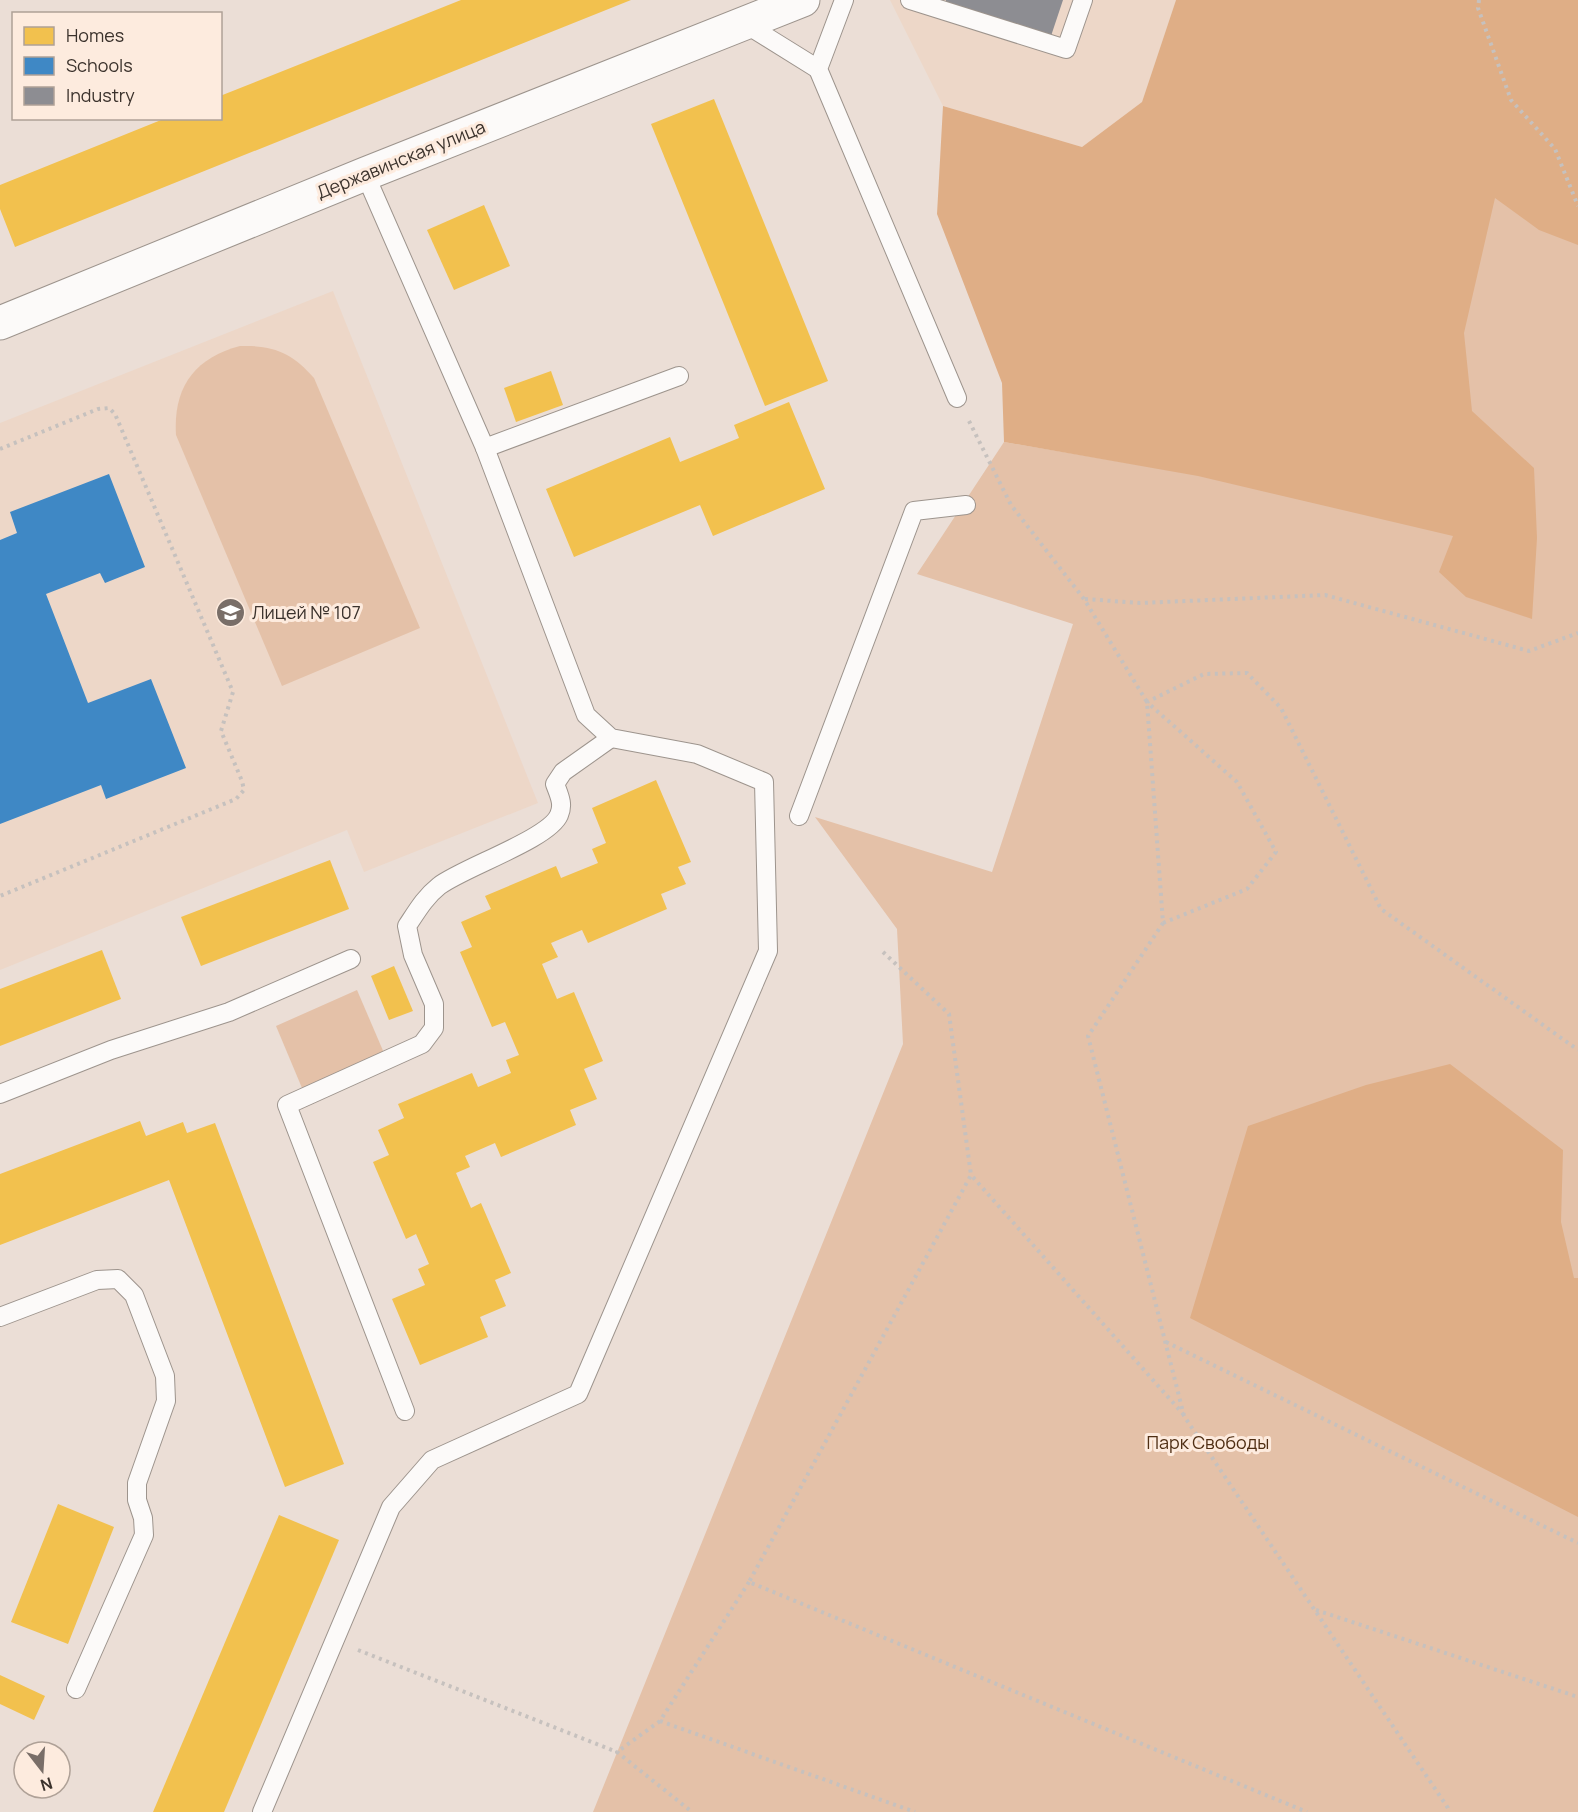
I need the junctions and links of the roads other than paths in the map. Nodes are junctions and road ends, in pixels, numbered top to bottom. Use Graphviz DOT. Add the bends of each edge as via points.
graph roads {
  1 [pos="803,0"];
  2 [pos="844,0"];
  3 [pos="910,0"];
  4 [pos="1083,0"];
  5 [pos="744,23"];
  6 [pos="818,69"];
  7 [pos="365,174"];
  8 [pos="0,323"];
  9 [pos="679,376"];
  10 [pos="957,398"];
  11 [pos="486,448"];
  12 [pos="966,505"];
  13 [pos="611,738"];
  14 [pos="799,816"];
  15 [pos="351,958"];
  16 [pos="0,1094"];
  17 [pos="0,1317"];
  18 [pos="405,1411"];
  19 [pos="76,1689"];
  20 [pos="262,1812"];
  1 -- 5 [label="street, Державинская улица"];
  2 -- 6 [label="lane"];
  3 -- 4 [label="lane" via="1066,50"];
  5 -- 6 [label="lane"];
  5 -- 7 [label="street, Державинская улица"];
  6 -- 10 [label="lane"];
  7 -- 8 [label="street, Державинская улица"];
  7 -- 11 [label="lane"];
  9 -- 11 [label="lane"];
  11 -- 13 [label="lane" via="586,715"];
  12 -- 14 [label="lane" via="914,511"];
  13 -- 18 [label="lane" via="563,772 555,784 562,804 558,818 540,834 441,885 421,904 407,926 413,955 434,1004 434,1028 422,1044 287,1105"];
  13 -- 20 [label="lane" via="697,754 764,782 768,951 578,1394 432,1460 391,1507"];
  15 -- 16 [label="lane" via="229,1012 111,1050"];
  17 -- 19 [label="lane" via="97,1280 118,1279 134,1295 165,1376 166,1401 137,1483 144,1535"];
}
